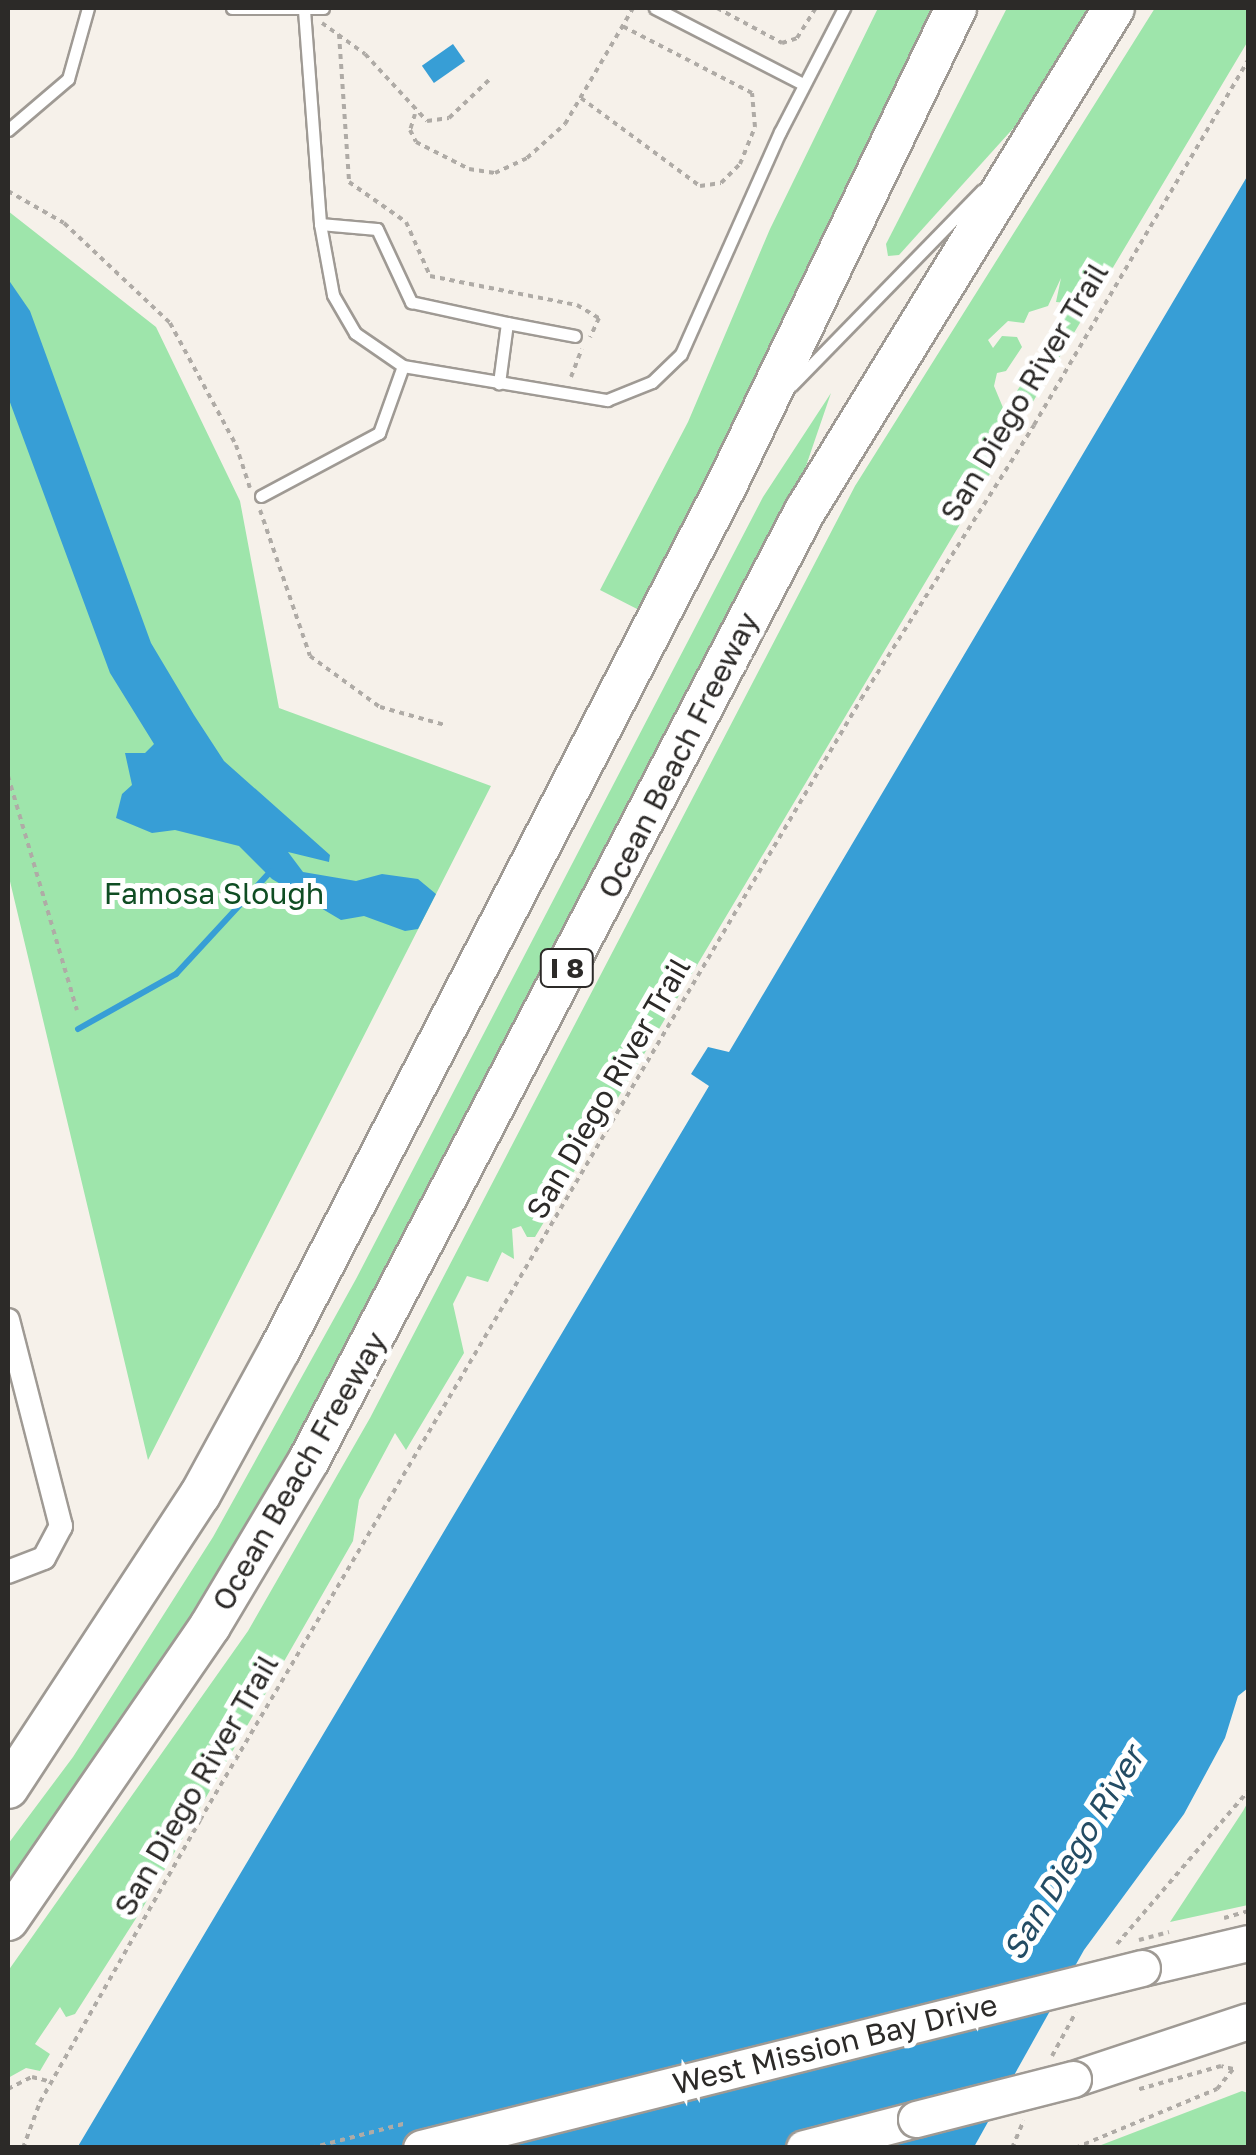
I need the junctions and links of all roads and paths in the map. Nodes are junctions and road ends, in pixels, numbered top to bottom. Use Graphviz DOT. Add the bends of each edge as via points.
graph roads {
  1 [pos="88,8"];
  2 [pos="232,8"];
  3 [pos="323,8"];
  4 [pos="620,8"];
  5 [pos="656,8"];
  6 [pos="717,8"];
  7 [pos="816,8"];
  8 [pos="844,8"];
  9 [pos="956,8"];
  10 [pos="1114,8"];
  11 [pos="304,10"];
  12 [pos="632,11"];
  13 [pos="622,26"];
  14 [pos="340,34"];
  15 [pos="1248,60"];
  16 [pos="490,79"];
  17 [pos="804,84"];
  18 [pos="581,98"];
  19 [pos="415,114"];
  20 [pos="8,130"];
  21 [pos="1024,148"];
  22 [pos="8,192"];
  23 [pos="320,224"];
  24 [pos="507,323"];
  25 [pos="575,336"];
  26 [pos="403,366"];
  27 [pos="498,383"];
  28 [pos="567,396"];
  29 [pos="759,419"];
  30 [pos="262,496"];
  31 [pos="445,725"];
  32 [pos="8,776"];
  33 [pos="77,1010"];
  34 [pos="8,1320"];
  35 [pos="8,1572"];
  36 [pos="8,1788"];
  37 [pos="8,1920"];
  38 [pos="1248,1943"];
  39 [pos="1243,2025"];
  40 [pos="52,2082"];
  41 [pos="8,2089"];
  42 [pos="1134,2090"];
  43 [pos="24,2148"];
  44 [pos="421,2148"];
  45 [pos="804,2148"];
  46 [pos="1075,2148"];
  1 -- 20 [label="lane" via="68,78"];
  2 -- 11 [label="lane"];
  3 -- 11 [label="lane"];
  4 -- 12 [label="path"];
  5 -- 17 [label="lane"];
  6 -- 7 [label="path" via="782,43 797,38"];
  8 -- 17 [label="lane"];
  9 -- 29 [label="highway, I 8"];
  10 -- 21 [label="highway, Ocean Beach Freeway / I 8"];
  11 -- 14 [label="path"];
  11 -- 23 [label="lane"];
  12 -- 13 [label="path"];
  13 -- 18 [label="path"];
  13 -- 18 [label="path" via="752,93 755,128 740,164 721,183 700,186"];
  14 -- 19 [label="path"];
  14 -- 28 [label="path" via="349,182 406,222 430,276 578,305 600,318 578,356"];
  15 -- 40 [label="path, San Diego River Trail" via="1034,425 860,698"];
  16 -- 19 [label="path" via="449,118 436,123"];
  17 -- 28 [label="lane" via="681,354 628,394 607,400"];
  18 -- 19 [label="path" via="550,143 495,172 430,152 410,130"];
  21 -- 29 [label="lane"];
  21 -- 37 [label="highway, Ocean Beach Freeway / I 8" via="805,512 309,1460 145,1725"];
  22 -- 31 [label="path" via="64,223 178,334 243,462 310,656 380,708"];
  23 -- 24 [label="lane" via="377,229 412,302"];
  23 -- 26 [label="lane" via="342,315 355,333"];
  24 -- 25 [label="lane"];
  24 -- 27 [label="lane"];
  26 -- 27 [label="lane"];
  26 -- 30 [label="lane" via="379,433"];
  27 -- 28 [label="lane"];
  29 -- 36 [label="highway, I 8" via="209,1479"];
  32 -- 33 [label="path"];
  34 -- 35 [label="street" via="61,1526 44,1558"];
  38 -- 44 [label="main road, West Mission Bay Drive, bridge"];
  39 -- 45 [label="main road, bridge" via="1074,2078"];
  40 -- 41 [label="path" via="32,2076"];
  40 -- 43 [label="path, San Diego River Trail"];
  42 -- 46 [label="path" via="1222,2066 1232,2069 1217,2089"];
}
